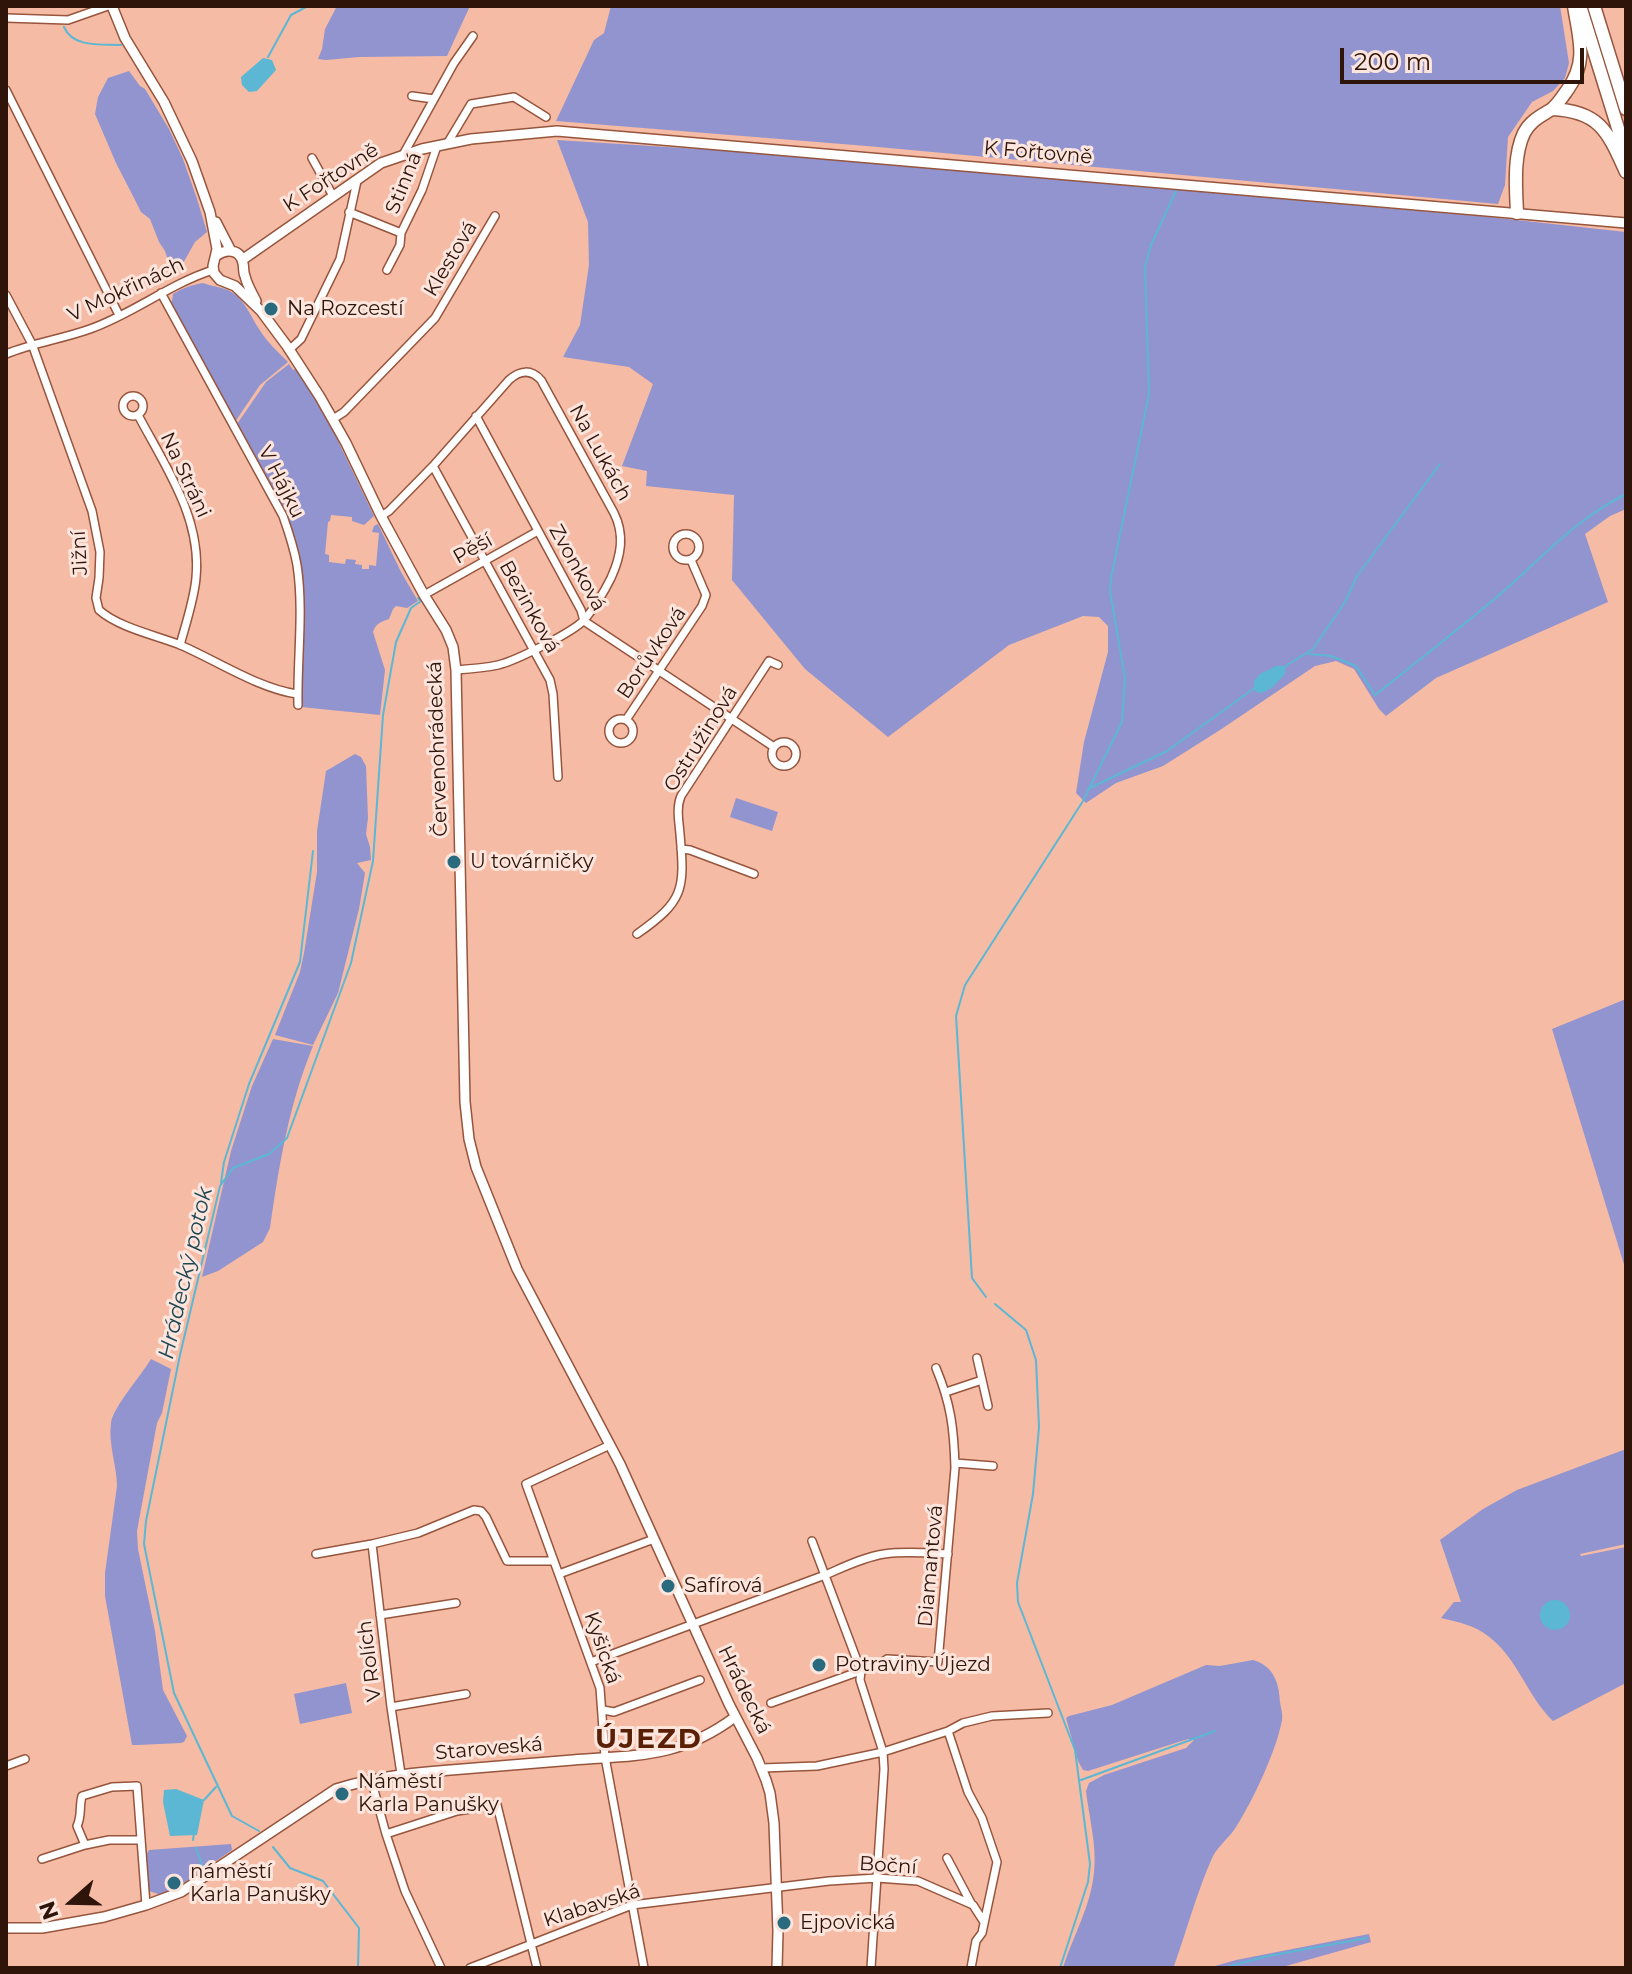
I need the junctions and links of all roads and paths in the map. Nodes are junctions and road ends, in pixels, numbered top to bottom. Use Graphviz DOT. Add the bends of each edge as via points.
graph roads {
  1 [pos="110,6"];
  2 [pos="1577,6"];
  3 [pos="1594,6"];
  4 [pos="6,18"];
  5 [pos="473,36"];
  6 [pos="6,90"];
  7 [pos="412,96"];
  8 [pos="434,99"];
  9 [pos="1552,109"];
  10 [pos="1626,109"];
  11 [pos="546,117"];
  12 [pos="442,145"];
  13 [pos="1626,154"];
  14 [pos="403,155"];
  15 [pos="312,158"];
  16 [pos="1626,172"];
  17 [pos="357,181"];
  18 [pos="333,196"];
  19 [pos="210,212"];
  20 [pos="349,212"];
  21 [pos="1517,213"];
  22 [pos="495,216"];
  23 [pos="1626,223"];
  24 [pos="401,233"];
  25 [pos="231,251"];
  26 [pos="216,256"];
  27 [pos="242,260"];
  28 [pos="213,270"];
  29 [pos="387,270"];
  30 [pos="243,271"];
  31 [pos="229,282"];
  32 [pos="161,293"];
  33 [pos="6,295"];
  34 [pos="261,311"];
  35 [pos="119,315"];
  36 [pos="32,344"];
  37 [pos="289,350"];
  38 [pos="6,354"];
  39 [pos="138,415"];
  40 [pos="476,416"];
  41 [pos="333,419"];
  42 [pos="433,466"];
  43 [pos="381,516"];
  44 [pos="538,531"];
  45 [pos="485,560"];
  46 [pos="691,560"];
  47 [pos="424,595"];
  48 [pos="584,621"];
  49 [pos="180,645"];
  50 [pos="534,649"];
  51 [pos="778,665"];
  52 [pos="456,670"];
  53 [pos="660,671"];
  54 [pos="297,694"];
  55 [pos="298,705"];
  56 [pos="731,719"];
  57 [pos="626,720"];
  58 [pos="774,747"];
  59 [pos="558,777"];
  60 [pos="681,849"];
  61 [pos="754,874"];
  62 [pos="637,934"];
  63 [pos="977,1358"];
  64 [pos="936,1368"];
  65 [pos="982,1380"];
  66 [pos="946,1392"];
  67 [pos="988,1406"];
  68 [pos="610,1445"];
  69 [pos="955,1463"];
  70 [pos="993,1466"];
  71 [pos="654,1539"];
  72 [pos="812,1541"];
  73 [pos="372,1544"];
  74 [pos="316,1554"];
  75 [pos="948,1554"];
  76 [pos="554,1561"];
  77 [pos="559,1574"];
  78 [pos="825,1575"];
  79 [pos="456,1603"];
  80 [pos="380,1615"];
  81 [pos="692,1624"];
  82 [pos="591,1662"];
  83 [pos="861,1671"];
  84 [pos="700,1680"];
  85 [pos="466,1694"];
  86 [pos="771,1703"];
  87 [pos="391,1707"];
  88 [pos="603,1710"];
  89 [pos="1048,1713"];
  90 [pos="735,1717"];
  91 [pos="948,1731"];
  92 [pos="883,1752"];
  93 [pos="605,1757"];
  94 [pos="25,1759"];
  95 [pos="6,1766"];
  96 [pos="762,1768"];
  97 [pos="401,1774"];
  98 [pos="371,1779"];
  99 [pos="386,1834"];
  100 [pos="141,1840"];
  101 [pos="85,1845"];
  102 [pos="947,1858"];
  103 [pos="42,1859"];
  104 [pos="877,1878"];
  105 [pos="777,1886"];
  106 [pos="146,1905"];
  107 [pos="632,1905"];
  108 [pos="973,1905"];
  109 [pos="984,1922"];
  110 [pos="6,1928"];
  111 [pos="531,1943"];
  112 [pos="441,1968"];
  113 [pos="470,1968"];
  114 [pos="537,1968"];
  115 [pos="644,1968"];
  116 [pos="777,1968"];
  117 [pos="871,1968"];
  118 [pos="971,1968"];
  1 -- 4 [label="street" via="68,20"];
  1 -- 19 [label="street" via="164,102"];
  2 -- 9 [label="highway" via="1582,53 1576,78"];
  2 -- 13 [label="highway"];
  3 -- 10 [label="highway"];
  5 -- 8 [label="street"];
  6 -- 35 [label="street"];
  7 -- 8 [label="street"];
  8 -- 14 [label="street"];
  9 -- 16 [label="highway" via="1582,112 1600,123"];
  9 -- 21 [label="highway" via="1533,121 1521,141"];
  11 -- 12 [label="street" via="514,97 471,104"];
  12 -- 14 [label="street, K Fořtovně"];
  12 -- 21 [label="street, K Fořtovně" via="557,131"];
  12 -- 24 [label="street, Stinná"];
  14 -- 17 [label="street, K Fořtovně"];
  15 -- 18 [label="street"];
  17 -- 18 [label="street, K Fořtovně"];
  17 -- 20 [label="street"];
  18 -- 27 [label="street, K Fořtovně"];
  19 -- 25 [label="street"];
  19 -- 26 [label="street"];
  20 -- 24 [label="street, Stinná"];
  20 -- 37 [label="street" via="340,259 301,339"];
  21 -- 23 [label="street, K Fořtovně"];
  22 -- 41 [label="street, Klestová" via="435,318"];
  24 -- 29 [label="street, Stinná"];
  25 -- 26 [label="street"];
  25 -- 27 [label="street"];
  26 -- 28 [label="street"];
  27 -- 30 [label="street"];
  28 -- 31 [label="street"];
  28 -- 32 [label="street, V Mokřinách"];
  30 -- 31 [label="street"];
  30 -- 34 [label="street, Červenohrádecká"];
  31 -- 34 [label="street, Červenohrádecká"];
  32 -- 35 [label="street, V Mokřinách"];
  32 -- 54 [label="street, V Hájku" via="283,516 293,544 300,634"];
  33 -- 36 [label="street, Jižní"];
  34 -- 37 [label="street, Červenohrádecká"];
  35 -- 36 [label="street, V Mokřinách" via="90,329"];
  36 -- 38 [label="street, V Mokřinách"];
  36 -- 49 [label="street, Jižní" via="97,530 97,606 119,622"];
  37 -- 41 [label="street, Červenohrádecká"];
  39 -- 49 [label="street, Na Stráni" via="179,491 193,531 196,581"];
  40 -- 42 [label="street, Na Lukách"];
  40 -- 44 [label="street, Zvonková"];
  40 -- 48 [label="street, Na Lukách" via="515,374 537,375 614,513 621,548 609,582"];
  41 -- 43 [label="street, Červenohrádecká"];
  42 -- 43 [label="street, Na Lukách"];
  42 -- 45 [label="street, Bezinková"];
  43 -- 47 [label="street, Červenohrádecká"];
  44 -- 45 [label="street, Pěší"];
  44 -- 48 [label="street, Zvonková"];
  45 -- 47 [label="street, Pěší"];
  45 -- 50 [label="street, Bezinková"];
  46 -- 53 [label="street, Borůvková" via="706,595"];
  47 -- 52 [label="street, Červenohrádecká" via="450,638"];
  48 -- 50 [label="street, Na Lukách"];
  48 -- 53 [label="street, Zvonková"];
  49 -- 54 [label="street, Jižní"];
  50 -- 52 [label="street, Na Lukách" via="504,663"];
  50 -- 59 [label="street, Bezinková" via="552,686"];
  51 -- 56 [label="street, Ostružinová" via="769,661"];
  52 -- 68 [label="street, Červenohrádecká" via="469,1139 517,1269"];
  53 -- 56 [label="street, Zvonková"];
  53 -- 57 [label="street, Borůvková"];
  54 -- 55 [label="street, V Hájku"];
  56 -- 58 [label="street, Zvonková"];
  56 -- 60 [label="street, Ostružinová" via="679,801"];
  60 -- 61 [label="street"];
  60 -- 62 [label="street, Ostružinová" via="679,895 663,916"];
  63 -- 65 [label="street"];
  64 -- 66 [label="street, Diamantová"];
  65 -- 66 [label="street"];
  65 -- 67 [label="street"];
  66 -- 69 [label="street, Diamantová"];
  68 -- 71 [label="street, Hrádecká"];
  68 -- 76 [label="street, Kyšická" via="526,1484"];
  69 -- 70 [label="street"];
  69 -- 75 [label="street, Diamantová"];
  71 -- 77 [label="street"];
  71 -- 81 [label="street, Hrádecká"];
  72 -- 78 [label="street"];
  73 -- 74 [label="street"];
  73 -- 76 [label="street" via="418,1533 474,1510 486,1517 507,1561"];
  73 -- 80 [label="street, V Rolích"];
  75 -- 78 [label="street" via="881,1554"];
  75 -- 83 [label="street, Diamantová" via="938,1662 887,1659"];
  76 -- 77 [label="street, Kyšická"];
  77 -- 82 [label="street, Kyšická"];
  78 -- 81 [label="street"];
  78 -- 83 [label="street"];
  79 -- 80 [label="street"];
  80 -- 87 [label="street, V Rolích"];
  81 -- 82 [label="street"];
  81 -- 90 [label="street, Hrádecká"];
  82 -- 88 [label="street, Kyšická"];
  83 -- 86 [label="street, Diamantová"];
  83 -- 92 [label="street"];
  84 -- 88 [label="street" via="614,1712"];
  85 -- 87 [label="street"];
  87 -- 97 [label="street, V Rolích"];
  88 -- 93 [label="street, Kyšická"];
  89 -- 91 [label="street" via="992,1716"];
  90 -- 93 [label="street, Staroveská" via="684,1746"];
  90 -- 96 [label="street, Hrádecká"];
  91 -- 92 [label="street"];
  91 -- 109 [label="street" via="997,1862"];
  92 -- 96 [label="street" via="817,1766"];
  92 -- 104 [label="street"];
  93 -- 97 [label="street, Staroveská"];
  93 -- 107 [label="street, Kyšická"];
  94 -- 95 [label="street"];
  96 -- 105 [label="street, Hrádecká" via="774,1823"];
  97 -- 98 [label="street, Staroveská"];
  98 -- 99 [label="street"];
  98 -- 106 [label="street, Staroveská" via="336,1789 181,1892"];
  99 -- 111 [label="street" via="457,1811 497,1805"];
  99 -- 112 [label="street" via="405,1891"];
  100 -- 101 [label="street"];
  100 -- 101 [label="street" via="137,1786 112,1787 82,1796 77,1826"];
  100 -- 106 [label="street"];
  101 -- 103 [label="street"];
  102 -- 108 [label="street"];
  104 -- 105 [label="street, Boční"];
  104 -- 108 [label="street, Boční" via="918,1881"];
  104 -- 117 [label="street"];
  105 -- 107 [label="street, Klabavská"];
  105 -- 116 [label="street, Hrádecká"];
  106 -- 110 [label="street" via="42,1928"];
  107 -- 111 [label="street, Klabavská"];
  107 -- 115 [label="street, Kyšická"];
  108 -- 109 [label="street"];
  109 -- 118 [label="street"];
  111 -- 113 [label="street, Klabavská"];
  111 -- 114 [label="street"];
}
